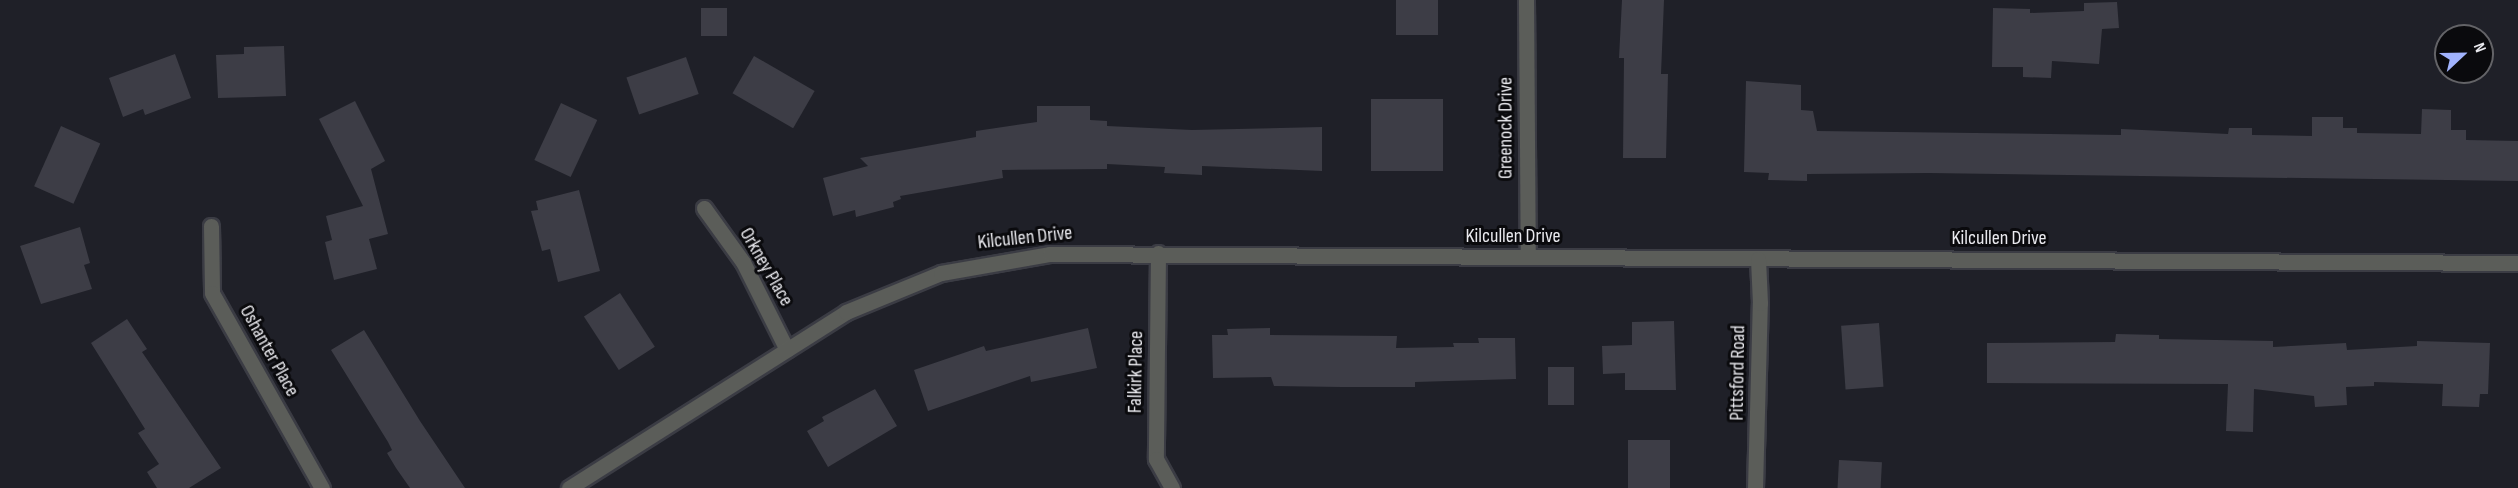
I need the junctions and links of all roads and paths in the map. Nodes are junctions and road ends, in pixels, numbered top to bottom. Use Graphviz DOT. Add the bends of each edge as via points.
graph roads {
  1 [pos="1526,0"];
  2 [pos="704,208"];
  3 [pos="211,226"];
  4 [pos="1158,253"];
  5 [pos="1528,256"];
  6 [pos="1758,259"];
  7 [pos="2518,263"];
  8 [pos="788,350"];
  9 [pos="322,488"];
  10 [pos="569,488"];
  11 [pos="1172,488"];
  12 [pos="1755,488"];
  1 -- 5 [label="street, Greenock Drive"];
  2 -- 8 [label="street, Orkney Place" via="743,262"];
  3 -- 9 [label="street, Oshanter Place" via="212,293"];
  4 -- 5 [label="street, Kilcullen Drive"];
  4 -- 8 [label="street, Kilcullen Drive" via="1050,254 941,273 846,312"];
  4 -- 11 [label="street, Falkirk Place" via="1156,459"];
  5 -- 6 [label="street, Kilcullen Drive"];
  6 -- 7 [label="street, Kilcullen Drive"];
  6 -- 12 [label="street, Pittsford Road"];
  8 -- 10 [label="street, Kilcullen Drive"];
}
